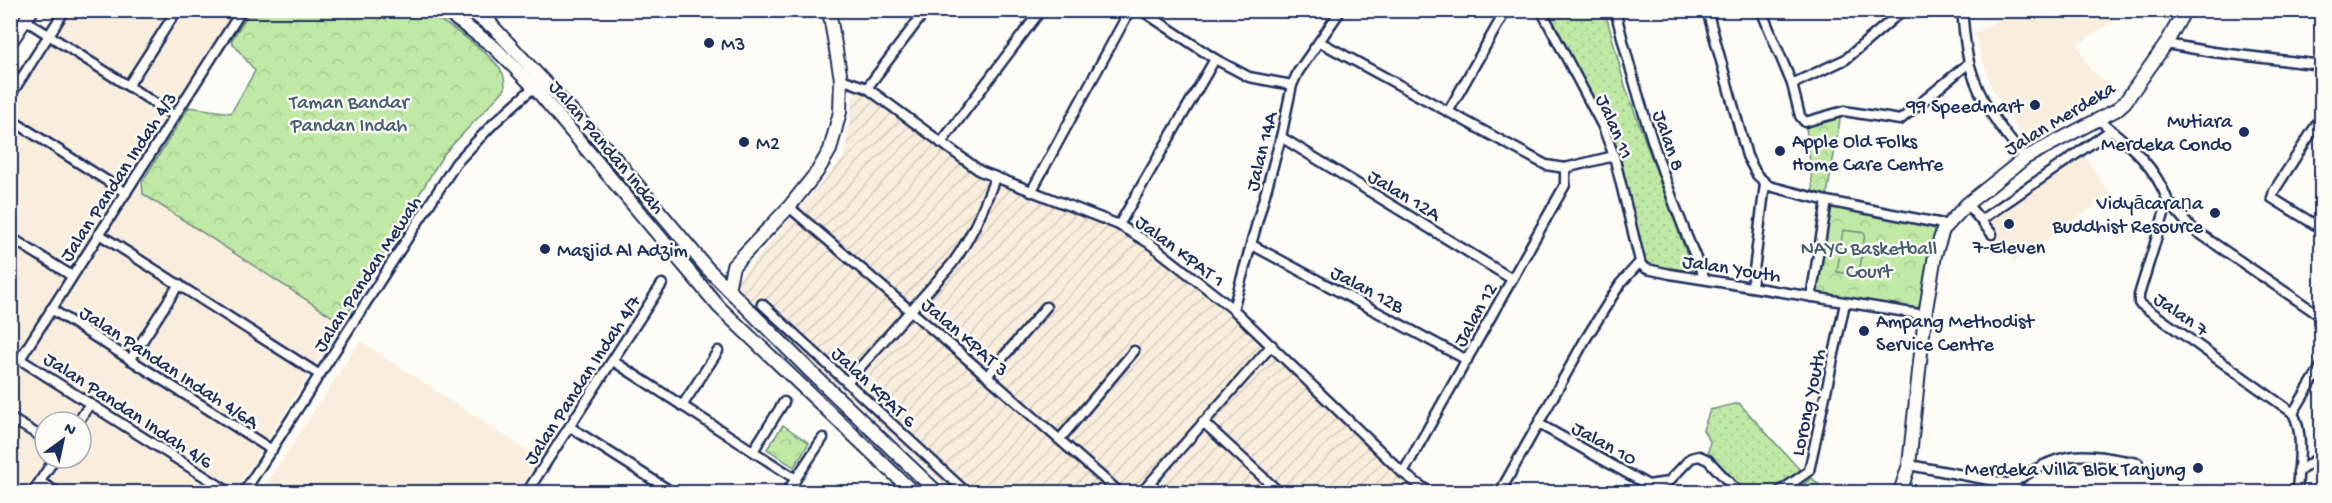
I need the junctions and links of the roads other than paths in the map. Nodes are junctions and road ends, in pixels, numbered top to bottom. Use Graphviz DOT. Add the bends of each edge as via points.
graph roads {
  1 [pos="65,10"];
  2 [pos="177,10"];
  3 [pos="242,10"];
  4 [pos="444,10"];
  5 [pos="472,10"];
  6 [pos="478,10"];
  7 [pos="829,10"];
  8 [pos="926,10"];
  9 [pos="1041,10"];
  10 [pos="1130,10"];
  11 [pos="1141,10"];
  12 [pos="1341,10"];
  13 [pos="1506,10"];
  14 [pos="1541,10"];
  15 [pos="1615,10"];
  16 [pos="1707,10"];
  17 [pos="1761,10"];
  18 [pos="1903,10"];
  19 [pos="1962,10"];
  20 [pos="2185,10"];
  21 [pos="28,15"];
  22 [pos="455,15"];
  23 [pos="489,23"];
  24 [pos="49,35"];
  25 [pos="1320,42"];
  26 [pos="10,43"];
  27 [pos="2166,44"];
  28 [pos="1215,59"];
  29 [pos="1969,63"];
  30 [pos="2322,64"];
  31 [pos="842,80"];
  32 [pos="1792,84"];
  33 [pos="1292,85"];
  34 [pos="128,86"];
  35 [pos="534,87"];
  36 [pos="867,88"];
  37 [pos="10,96"];
  38 [pos="1448,112"];
  39 [pos="175,116"];
  40 [pos="2322,116"];
  41 [pos="10,119"];
  42 [pos="2098,119"];
  43 [pos="2111,130"];
  44 [pos="1281,137"];
  45 [pos="941,143"];
  46 [pos="1614,156"];
  47 [pos="2025,158"];
  48 [pos="1566,168"];
  49 [pos="995,178"];
  50 [pos="1765,184"];
  51 [pos="126,192"];
  52 [pos="1031,192"];
  53 [pos="1827,201"];
  54 [pos="2168,201"];
  55 [pos="1967,204"];
  56 [pos="789,207"];
  57 [pos="1981,220"];
  58 [pos="1119,225"];
  59 [pos="1948,225"];
  60 [pos="2322,230"];
  61 [pos="99,234"];
  62 [pos="1992,234"];
  63 [pos="10,237"];
  64 [pos="1252,245"];
  65 [pos="1640,264"];
  66 [pos="733,266"];
  67 [pos="707,268"];
  68 [pos="72,276"];
  69 [pos="1704,278"];
  70 [pos="1512,279"];
  71 [pos="179,284"];
  72 [pos="662,284"];
  73 [pos="1752,286"];
  74 [pos="728,289"];
  75 [pos="1812,297"];
  76 [pos="1845,303"];
  77 [pos="762,304"];
  78 [pos="1046,307"];
  79 [pos="51,309"];
  80 [pos="1233,309"];
  81 [pos="911,310"];
  82 [pos="1926,315"];
  83 [pos="2322,317"];
  84 [pos="1272,345"];
  85 [pos="718,351"];
  86 [pos="1134,351"];
  87 [pos="10,353"];
  88 [pos="20,359"];
  89 [pos="130,360"];
  90 [pos="1467,360"];
  91 [pos="613,361"];
  92 [pos="2322,365"];
  93 [pos="320,375"];
  94 [pos="987,376"];
  95 [pos="847,382"];
  96 [pos="784,402"];
  97 [pos="90,404"];
  98 [pos="682,406"];
  99 [pos="86,410"];
  100 [pos="2293,412"];
  101 [pos="10,418"];
  102 [pos="1203,422"];
  103 [pos="1539,424"];
  104 [pos="570,427"];
  105 [pos="33,432"];
  106 [pos="823,438"];
  107 [pos="1060,439"];
  108 [pos="272,450"];
  109 [pos="753,451"];
  110 [pos="2322,455"];
  111 [pos="2138,463"];
  112 [pos="1909,465"];
  113 [pos="48,470"];
  114 [pos="1402,472"];
  115 [pos="2298,472"];
  116 [pos="796,479"];
  117 [pos="40,482"];
  118 [pos="2011,484"];
  119 [pos="33,492"];
  120 [pos="57,492"];
  121 [pos="229,492"];
  122 [pos="244,492"];
  123 [pos="528,492"];
  124 [pos="672,492"];
  125 [pos="787,492"];
  126 [pos="913,492"];
  127 [pos="937,492"];
  128 [pos="966,492"];
  129 [pos="1119,492"];
  130 [pos="1142,492"];
  131 [pos="1279,492"];
  132 [pos="1429,492"];
  133 [pos="1500,492"];
  134 [pos="1737,492"];
  135 [pos="1779,492"];
  136 [pos="1900,492"];
  137 [pos="2036,492"];
  138 [pos="2297,492"];
  1 -- 24 [label="street"];
  2 -- 34 [label="street"];
  3 -- 39 [label="street, Jalan Pandan Indah 4/3"];
  4 -- 22 [label="main road, Jalan Pandan Indah"];
  5 -- 23 [label="highway"];
  6 -- 23 [label="main road, Jalan Pandan Indah"];
  7 -- 31 [label="main road"];
  8 -- 36 [label="street"];
  9 -- 45 [label="street"];
  10 -- 52 [label="street"];
  11 -- 28 [label="street"];
  12 -- 25 [label="street, Jalan 14A"];
  13 -- 38 [label="street"];
  14 -- 46 [label="street, Jalan 11" via="1603,127"];
  15 -- 69 [label="street, Jalan 8" via="1650,134"];
  16 -- 50 [label="street" via="1747,156"];
  17 -- 32 [label="street"];
  18 -- 32 [label="street" via="1846,59"];
  19 -- 29 [label="street"];
  20 -- 27 [label="main road, Jalan Merdeka"];
  21 -- 24 [label="street"];
  21 -- 26 [label="main road"];
  22 -- 35 [label="main road, Jalan Pandan Indah"];
  23 -- 67 [label="main road, Jalan Pandan Indah" via="607,149"];
  24 -- 34 [label="street"];
  24 -- 37 [label="street"];
  25 -- 33 [label="street, Jalan 14A"];
  25 -- 38 [label="street"];
  27 -- 30 [label="street"];
  27 -- 42 [label="main road, Jalan Merdeka" via="2132,95 2116,110"];
  28 -- 33 [label="street" via="1256,80"];
  28 -- 58 [label="street"];
  29 -- 32 [label="street" via="1900,120 1844,111 1805,122"];
  29 -- 47 [label="street" via="1989,110"];
  31 -- 36 [label="street, Jalan KPAT 1"];
  31 -- 56 [label="main road" via="840,112 830,150"];
  33 -- 44 [label="street, Jalan 14A"];
  34 -- 39 [label="street"];
  35 -- 93 [label="street, Jalan Pandan Mewah" via="456,163"];
  35 -- 126 [label="main road, Jalan Pandan Indah" via="719,307"];
  36 -- 45 [label="street, Jalan KPAT 1"];
  38 -- 48 [label="street" via="1546,165"];
  39 -- 51 [label="street, Jalan Pandan Indah 4/3"];
  40 -- 60 [label="street" via="2272,198"];
  41 -- 51 [label="street"];
  42 -- 43 [label="street"];
  42 -- 47 [label="main road, Jalan Merdeka"];
  43 -- 54 [label="street" via="2153,168"];
  43 -- 57 [label="street"];
  44 -- 64 [label="street, Jalan 14A"];
  44 -- 70 [label="street, Jalan 12A"];
  45 -- 49 [label="street, Jalan KPAT 1"];
  46 -- 48 [label="street"];
  46 -- 65 [label="street, Jalan 11"];
  47 -- 55 [label="main road, Jalan Merdeka"];
  48 -- 70 [label="street, Jalan 12" via="1565,185"];
  49 -- 52 [label="street, Jalan KPAT 1"];
  49 -- 81 [label="street" via="978,224 964,248"];
  50 -- 53 [label="street"];
  50 -- 73 [label="street"];
  51 -- 61 [label="street, Jalan Pandan Indah 4/3"];
  52 -- 58 [label="street, Jalan KPAT 1"];
  53 -- 59 [label="street"];
  53 -- 75 [label="street"];
  54 -- 83 [label="street" via="2190,227"];
  54 -- 100 [label="street, Jalan 7" via="2139,303"];
  55 -- 57 [label="street"];
  55 -- 59 [label="main road, Jalan Merdeka"];
  56 -- 66 [label="main road"];
  56 -- 81 [label="street, Jalan KPAT 3"];
  57 -- 62 [label="street"];
  58 -- 80 [label="street, Jalan KPAT 1" via="1149,243"];
  59 -- 82 [label="main road, Jalan Merdeka" via="1939,238"];
  61 -- 68 [label="street, Jalan Pandan Indah 4/3"];
  61 -- 71 [label="street"];
  63 -- 68 [label="street"];
  64 -- 80 [label="street, Jalan 14A"];
  64 -- 90 [label="street, Jalan 12B"];
  65 -- 69 [label="street, Jalan Youth" via="1647,269"];
  65 -- 103 [label="street" via="1620,284"];
  66 -- 67 [label="main road" via="722,270"];
  66 -- 74 [label="main road"];
  67 -- 74 [label="main road, Jalan Pandan Indah"];
  68 -- 79 [label="street, Jalan Pandan Indah 4/3"];
  69 -- 73 [label="street, Jalan Youth"];
  70 -- 90 [label="street, Jalan 12"];
  71 -- 89 [label="street"];
  71 -- 93 [label="street"];
  72 -- 91 [label="street, Jalan Pandan Indah 4/7"];
  73 -- 75 [label="street, Jalan Youth"];
  74 -- 127 [label="main road, Jalan Pandan Indah"];
  75 -- 76 [label="street, Jalan Youth"];
  76 -- 82 [label="street, Jalan Youth"];
  76 -- 135 [label="street, Lorong Youth" via="1809,471"];
  77 -- 95 [label="street, Jalan KPAT 6"];
  78 -- 94 [label="street"];
  79 -- 88 [label="street, Jalan Pandan Indah 4/3"];
  79 -- 89 [label="street, Jalan Pandan Indah 4/6A"];
  80 -- 84 [label="street, Jalan KPAT 1"];
  81 -- 94 [label="street, Jalan KPAT 3"];
  81 -- 95 [label="street"];
  82 -- 112 [label="main road, Jalan Merdeka"];
  84 -- 102 [label="street"];
  84 -- 114 [label="street, Jalan KPAT 1"];
  85 -- 98 [label="street"];
  86 -- 107 [label="street"];
  87 -- 88 [label="street, Jalan Pandan Indah 4/6"];
  88 -- 97 [label="street, Jalan Pandan Indah 4/6"];
  89 -- 108 [label="street, Jalan Pandan Indah 4/6A"];
  90 -- 114 [label="street, Jalan 12"];
  91 -- 98 [label="street"];
  91 -- 104 [label="street, Jalan Pandan Indah 4/7"];
  92 -- 100 [label="street"];
  93 -- 108 [label="street, Jalan Pandan Mewah"];
  94 -- 107 [label="street, Jalan KPAT 3"];
  95 -- 128 [label="street, Jalan KPAT 6"];
  96 -- 109 [label="street"];
  97 -- 99 [label="street"];
  97 -- 121 [label="street, Jalan Pandan Indah 4/6"];
  98 -- 109 [label="street"];
  100 -- 115 [label="street" via="2300,434"];
  101 -- 105 [label="street"];
  102 -- 130 [label="street"];
  102 -- 131 [label="street"];
  103 -- 133 [label="street"];
  103 -- 134 [label="street, Jalan 10" via="1648,485 1668,482 1691,458 1699,456 1708,460"];
  104 -- 123 [label="street, Jalan Pandan Indah 4/7"];
  104 -- 124 [label="street"];
  106 -- 116 [label="street"];
  107 -- 129 [label="street, Jalan KPAT 3"];
  108 -- 122 [label="street, Jalan Pandan Mewah"];
  109 -- 116 [label="street"];
  110 -- 115 [label="street"];
  111 -- 118 [label="street" via="2067,456 2035,468"];
  112 -- 118 [label="street"];
  112 -- 136 [label="main road, Jalan Merdeka"];
  113 -- 117 [label="street"];
  114 -- 132 [label="street, Jalan KPAT 1"];
  115 -- 138 [label="street"];
  116 -- 125 [label="street"];
  117 -- 119 [label="street"];
  117 -- 120 [label="street"];
  118 -- 137 [label="street"];
}
